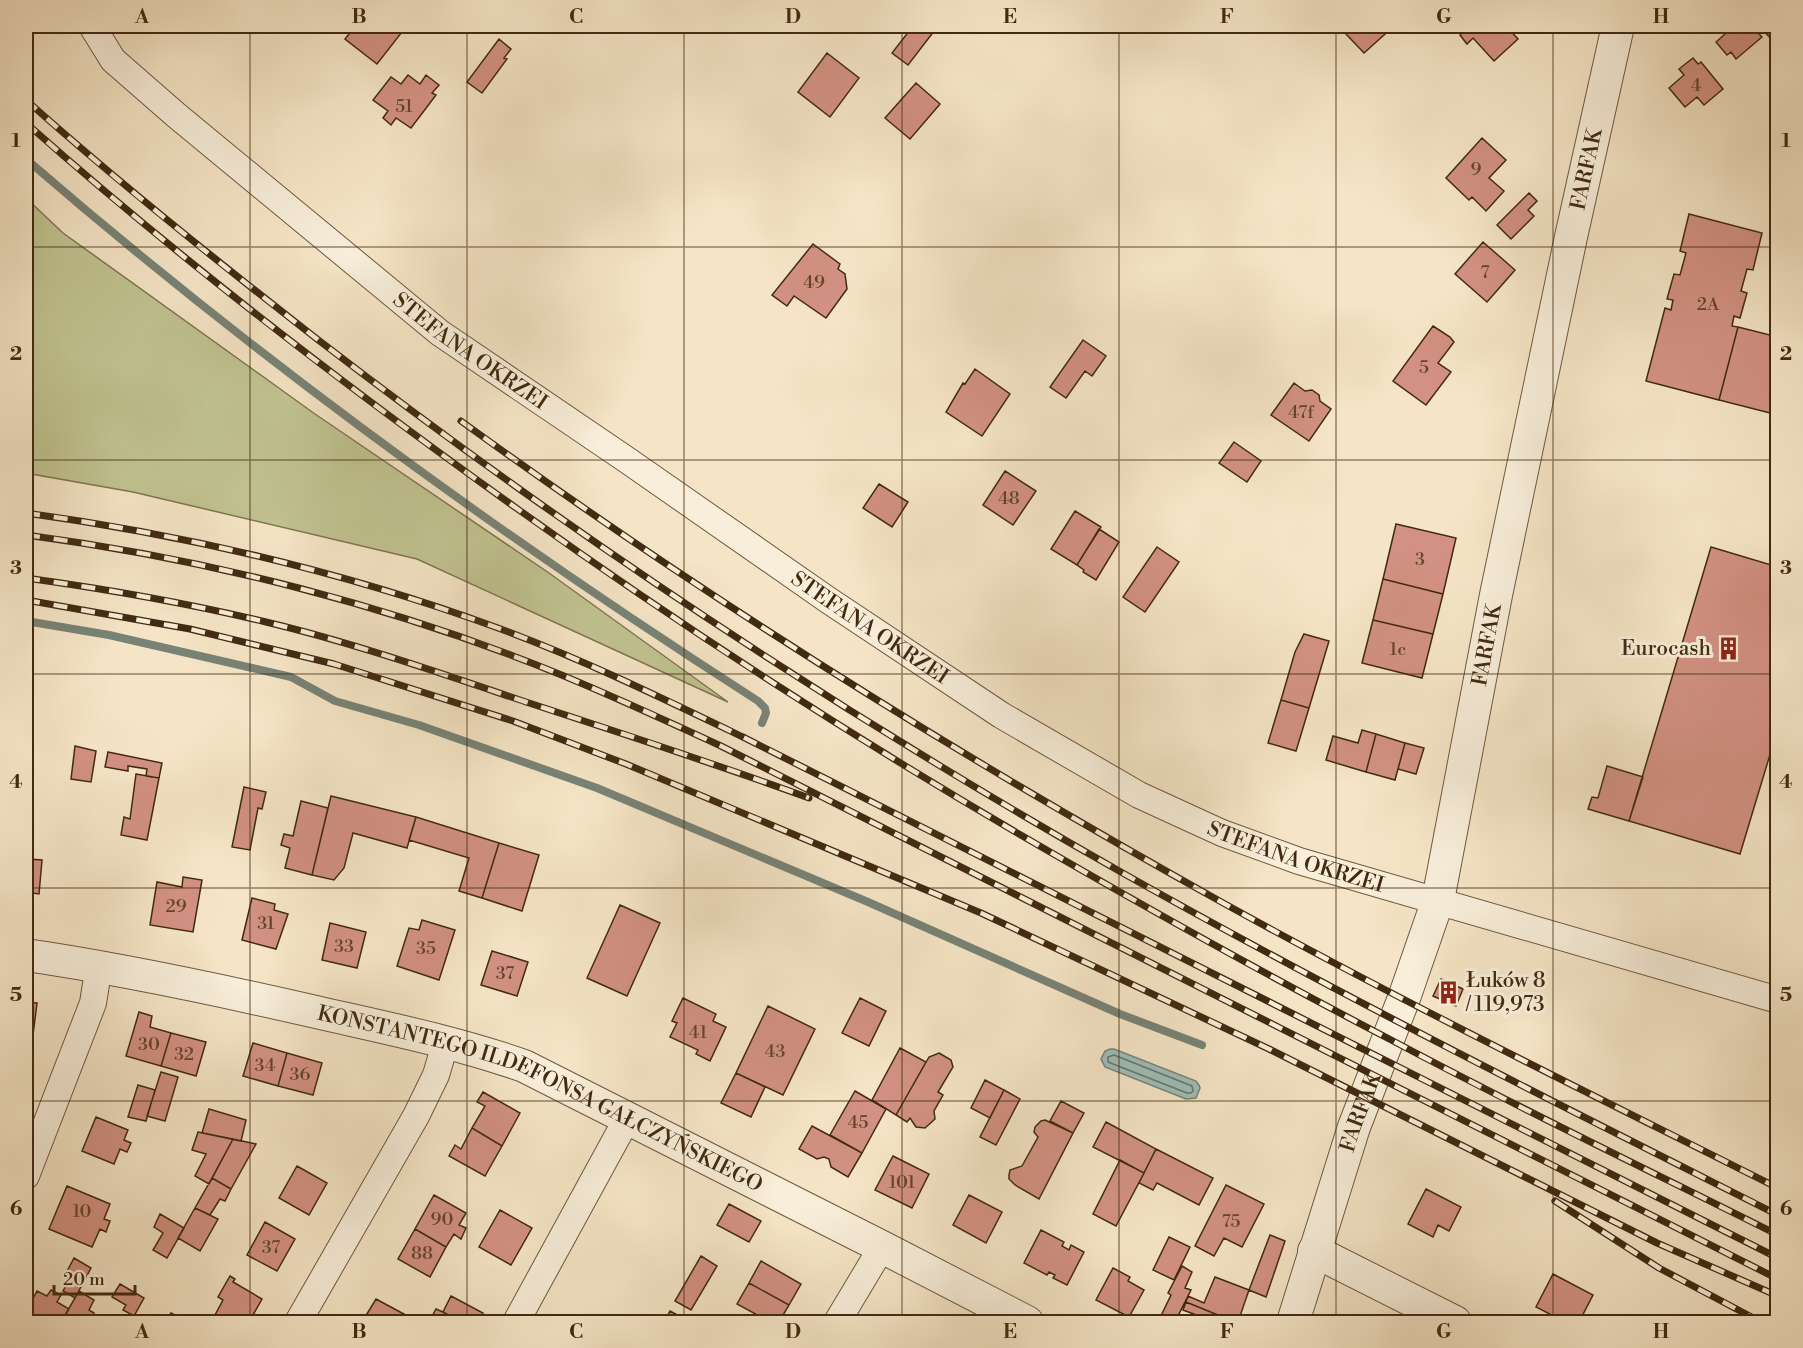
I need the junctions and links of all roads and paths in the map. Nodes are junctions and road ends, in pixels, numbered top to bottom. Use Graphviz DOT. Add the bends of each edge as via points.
graph roads {
  1 [pos="92,26"];
  2 [pos="1618,26"];
  3 [pos="1438,900"];
  4 [pos="26,955"];
  5 [pos="99,965"];
  6 [pos="1778,1000"];
  7 [pos="446,1041"];
  8 [pos="627,1118"];
  9 [pos="26,1176"];
  10 [pos="882,1247"];
  11 [pos="1314,1251"];
  12 [pos="298,1323"];
  13 [pos="516,1323"];
  14 [pos="837,1323"];
  15 [pos="1027,1323"];
  16 [pos="1293,1323"];
  17 [pos="1455,1323"];
  1 -- 3 [label="street, STEFANA OKRZEI" via="113,60 440,333 1001,715 1139,795 1222,832 1299,861"];
  2 -- 3 [label="street, FARFAK" via="1496,595"];
  3 -- 6 [label="street, STEFANA OKRZEI"];
  3 -- 11 [label="street, FARFAK" via="1354,1127"];
  4 -- 5 [label="street, KONSTANTEGO ILDEFONSA GAŁCZYŃSKIEGO"];
  5 -- 7 [label="street, KONSTANTEGO ILDEFONSA GAŁCZYŃSKIEGO"];
  5 -- 9 [label="street" via="93,1003"];
  7 -- 8 [label="street, KONSTANTEGO ILDEFONSA GAŁCZYŃSKIEGO" via="524,1065"];
  7 -- 12 [label="street" via="436,1075 416,1116"];
  8 -- 10 [label="street, KONSTANTEGO ILDEFONSA GAŁCZYŃSKIEGO"];
  8 -- 13 [label="street"];
  10 -- 14 [label="street"];
  10 -- 15 [label="street, KONSTANTEGO ILDEFONSA GAŁCZYŃSKIEGO"];
  11 -- 16 [label="street, FARFAK"];
  11 -- 17 [label="street"];
}
